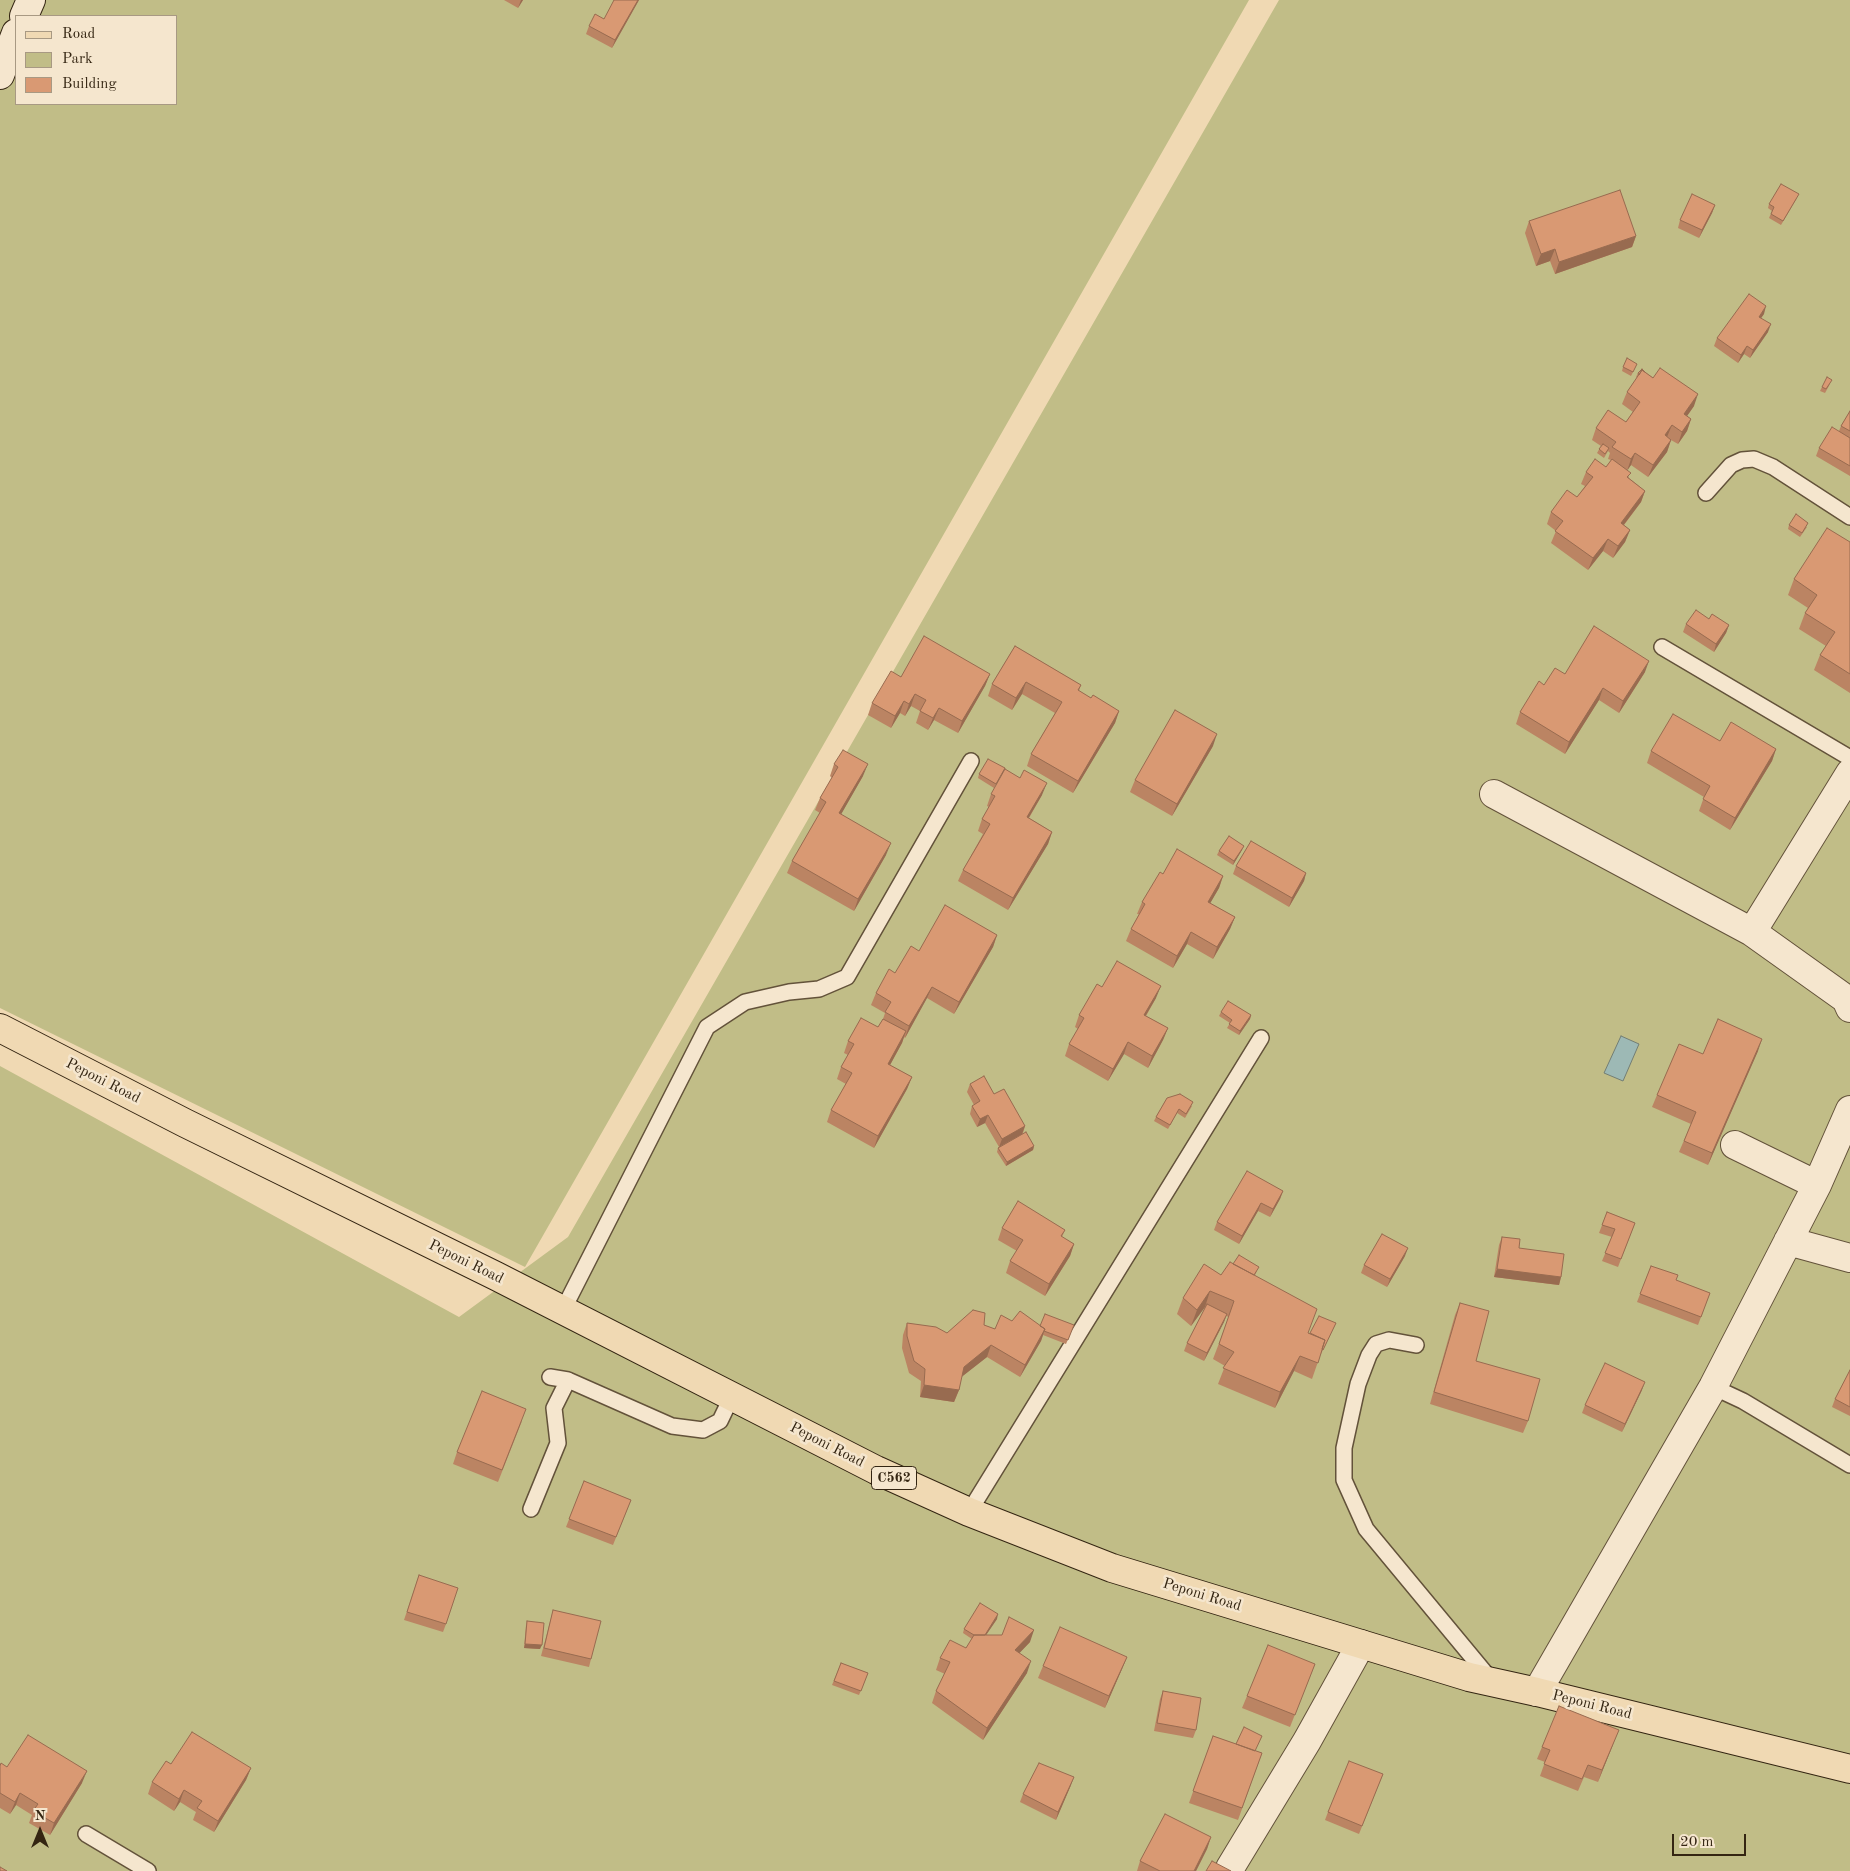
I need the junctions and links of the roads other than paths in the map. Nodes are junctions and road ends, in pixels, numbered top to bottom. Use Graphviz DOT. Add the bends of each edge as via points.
graph roads {
  1 [pos="31,0"];
  2 [pos="24,15"];
  3 [pos="15,36"];
  4 [pos="0,75"];
  5 [pos="1706,493"];
  6 [pos="1850,517"];
  7 [pos="1662,647"];
  8 [pos="1850,758"];
  9 [pos="971,761"];
  10 [pos="1850,772"];
  11 [pos="1494,794"];
  12 [pos="1752,932"];
  13 [pos="1850,1008"];
  14 [pos="0,1028"];
  15 [pos="1260,1038"];
  16 [pos="1850,1110"];
  17 [pos="1735,1145"];
  18 [pos="1817,1185"];
  19 [pos="1788,1241"];
  20 [pos="1850,1258"];
  21 [pos="563,1310"];
  22 [pos="1416,1345"];
  23 [pos="550,1377"];
  24 [pos="568,1380"];
  25 [pos="1713,1387"];
  26 [pos="732,1396"];
  27 [pos="1850,1465"];
  28 [pos="531,1509"];
  29 [pos="969,1512"];
  30 [pos="1360,1644"];
  31 [pos="1493,1682"];
  32 [pos="1537,1692"];
  33 [pos="1850,1769"];
  34 [pos="86,1834"];
  35 [pos="1230,1868"];
  36 [pos="148,1871"];
  1 -- 2 [label="street"];
  3 -- 4 [label="street"];
  5 -- 6 [label="lane" via="1731,465 1754,458"];
  7 -- 8 [label="lane"];
  9 -- 21 [label="lane" via="847,977 819,990 789,992 745,1002 707,1027"];
  10 -- 12 [label="street"];
  11 -- 12 [label="street"];
  12 -- 13 [label="street" via="1846,999"];
  14 -- 21 [label="main road, Peponi Road / C562"];
  15 -- 29 [label="lane"];
  16 -- 18 [label="street"];
  17 -- 18 [label="street"];
  18 -- 19 [label="street"];
  19 -- 20 [label="street"];
  19 -- 25 [label="street"];
  21 -- 26 [label="main road, Peponi Road / C562"];
  22 -- 31 [label="lane" via="1389,1340 1376,1344 1369,1355 1358,1384 1344,1448 1344,1480 1366,1529"];
  23 -- 24 [label="lane"];
  24 -- 26 [label="lane" via="672,1426 703,1430 720,1421"];
  24 -- 28 [label="lane" via="554,1408 558,1443"];
  25 -- 27 [label="lane" via="1743,1401"];
  25 -- 32 [label="street"];
  26 -- 29 [label="main road, Peponi Road / C562" via="876,1470"];
  29 -- 30 [label="main road, Peponi Road / C562" via="1112,1568"];
  30 -- 31 [label="main road, Peponi Road / C562"];
  30 -- 35 [label="street" via="1307,1741"];
  31 -- 32 [label="main road, Peponi Road / C562"];
  32 -- 33 [label="main road, Peponi Road / C562"];
  34 -- 36 [label="lane"];
}
